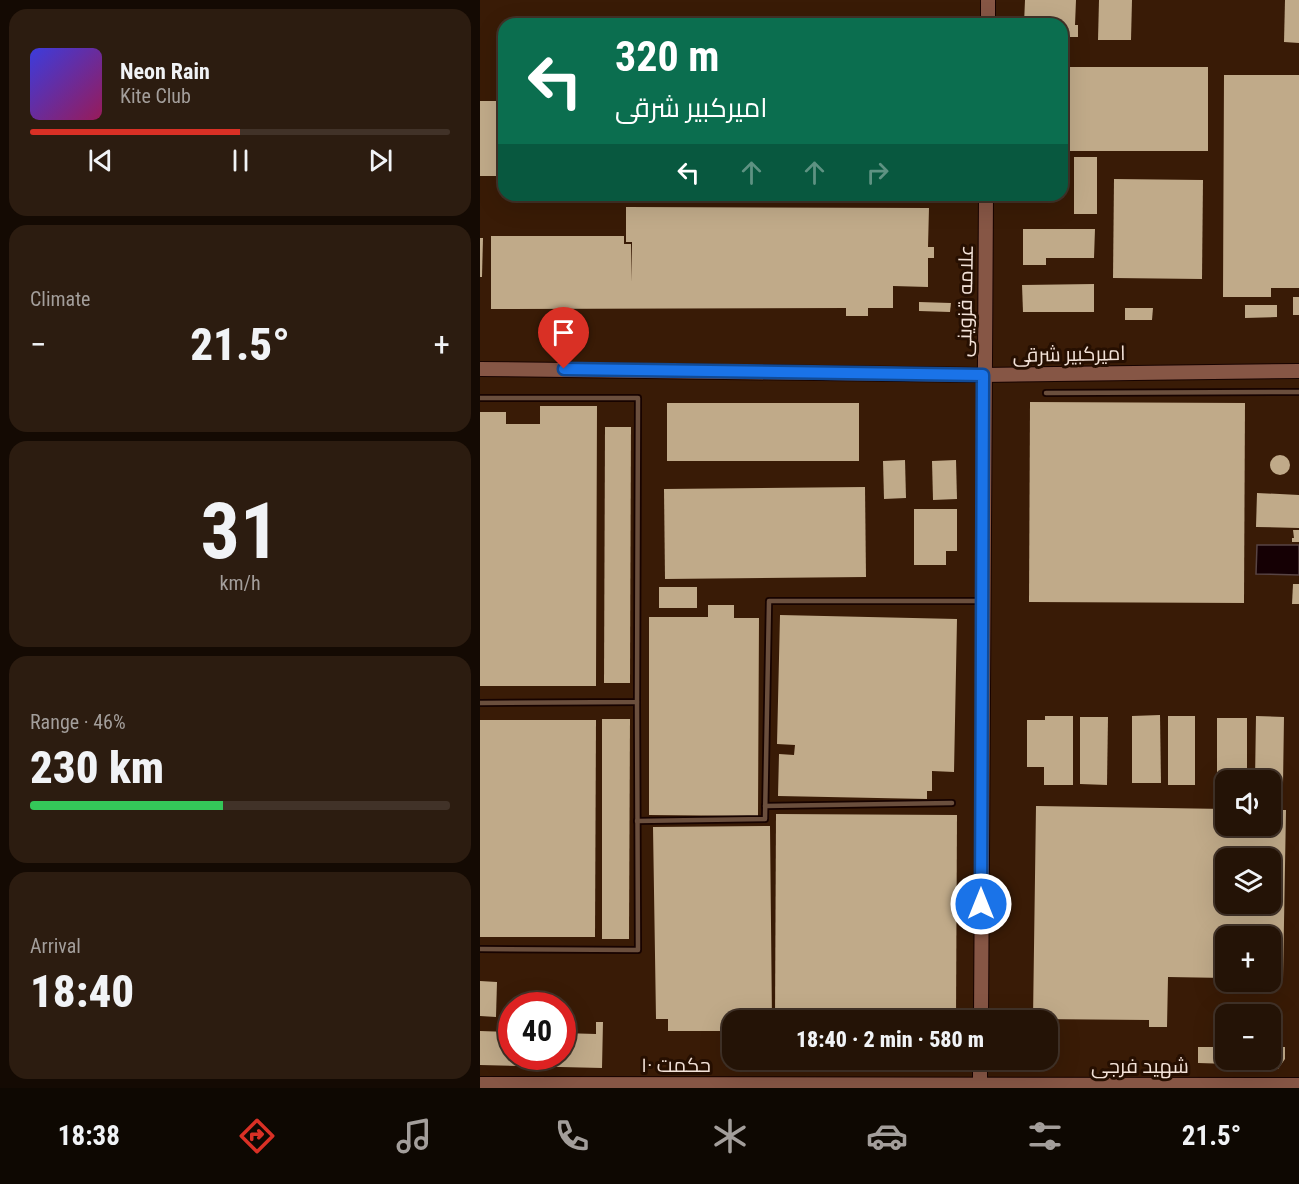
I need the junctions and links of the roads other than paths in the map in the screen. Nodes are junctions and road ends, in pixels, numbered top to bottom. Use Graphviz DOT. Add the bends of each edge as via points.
graph roads {
  1 [pos="988,0"];
  2 [pos="988,18"];
  3 [pos="986,201"];
  4 [pos="480,369"];
  5 [pos="1299,371"];
  6 [pos="983,375"];
  7 [pos="1299,392"];
  8 [pos="1046,393"];
  9 [pos="480,398"];
  10 [pos="982,601"];
  11 [pos="637,702"];
  12 [pos="480,704"];
  13 [pos="952,803"];
  14 [pos="765,806"];
  15 [pos="637,822"];
  16 [pos="480,949"];
  17 [pos="981,1010"];
  18 [pos="980,1070"];
  19 [pos="480,1084"];
  20 [pos="1299,1085"];
  21 [pos="980,1086"];
  1 -- 2 [label="street"];
  3 -- 6 [label="street, علامه قزوینی"];
  4 -- 6 [label="street, امیرکبیر شرقی"];
  5 -- 6 [label="street, امیرکبیر شرقی"];
  6 -- 10 [label="street, علامه قزوینی"];
  7 -- 8 [label="lane"];
  9 -- 11 [label="lane" via="638,398"];
  10 -- 14 [label="lane" via="769,601"];
  10 -- 17 [label="street, علامه قزوینی"];
  11 -- 12 [label="lane"];
  11 -- 15 [label="lane"];
  13 -- 14 [label="lane"];
  14 -- 15 [label="lane" via="765,819"];
  15 -- 16 [label="lane" via="638,950"];
  18 -- 21 [label="street"];
  19 -- 21 [label="street, حکمت ۱۰"];
  20 -- 21 [label="street, شهید فرجی"];
}
